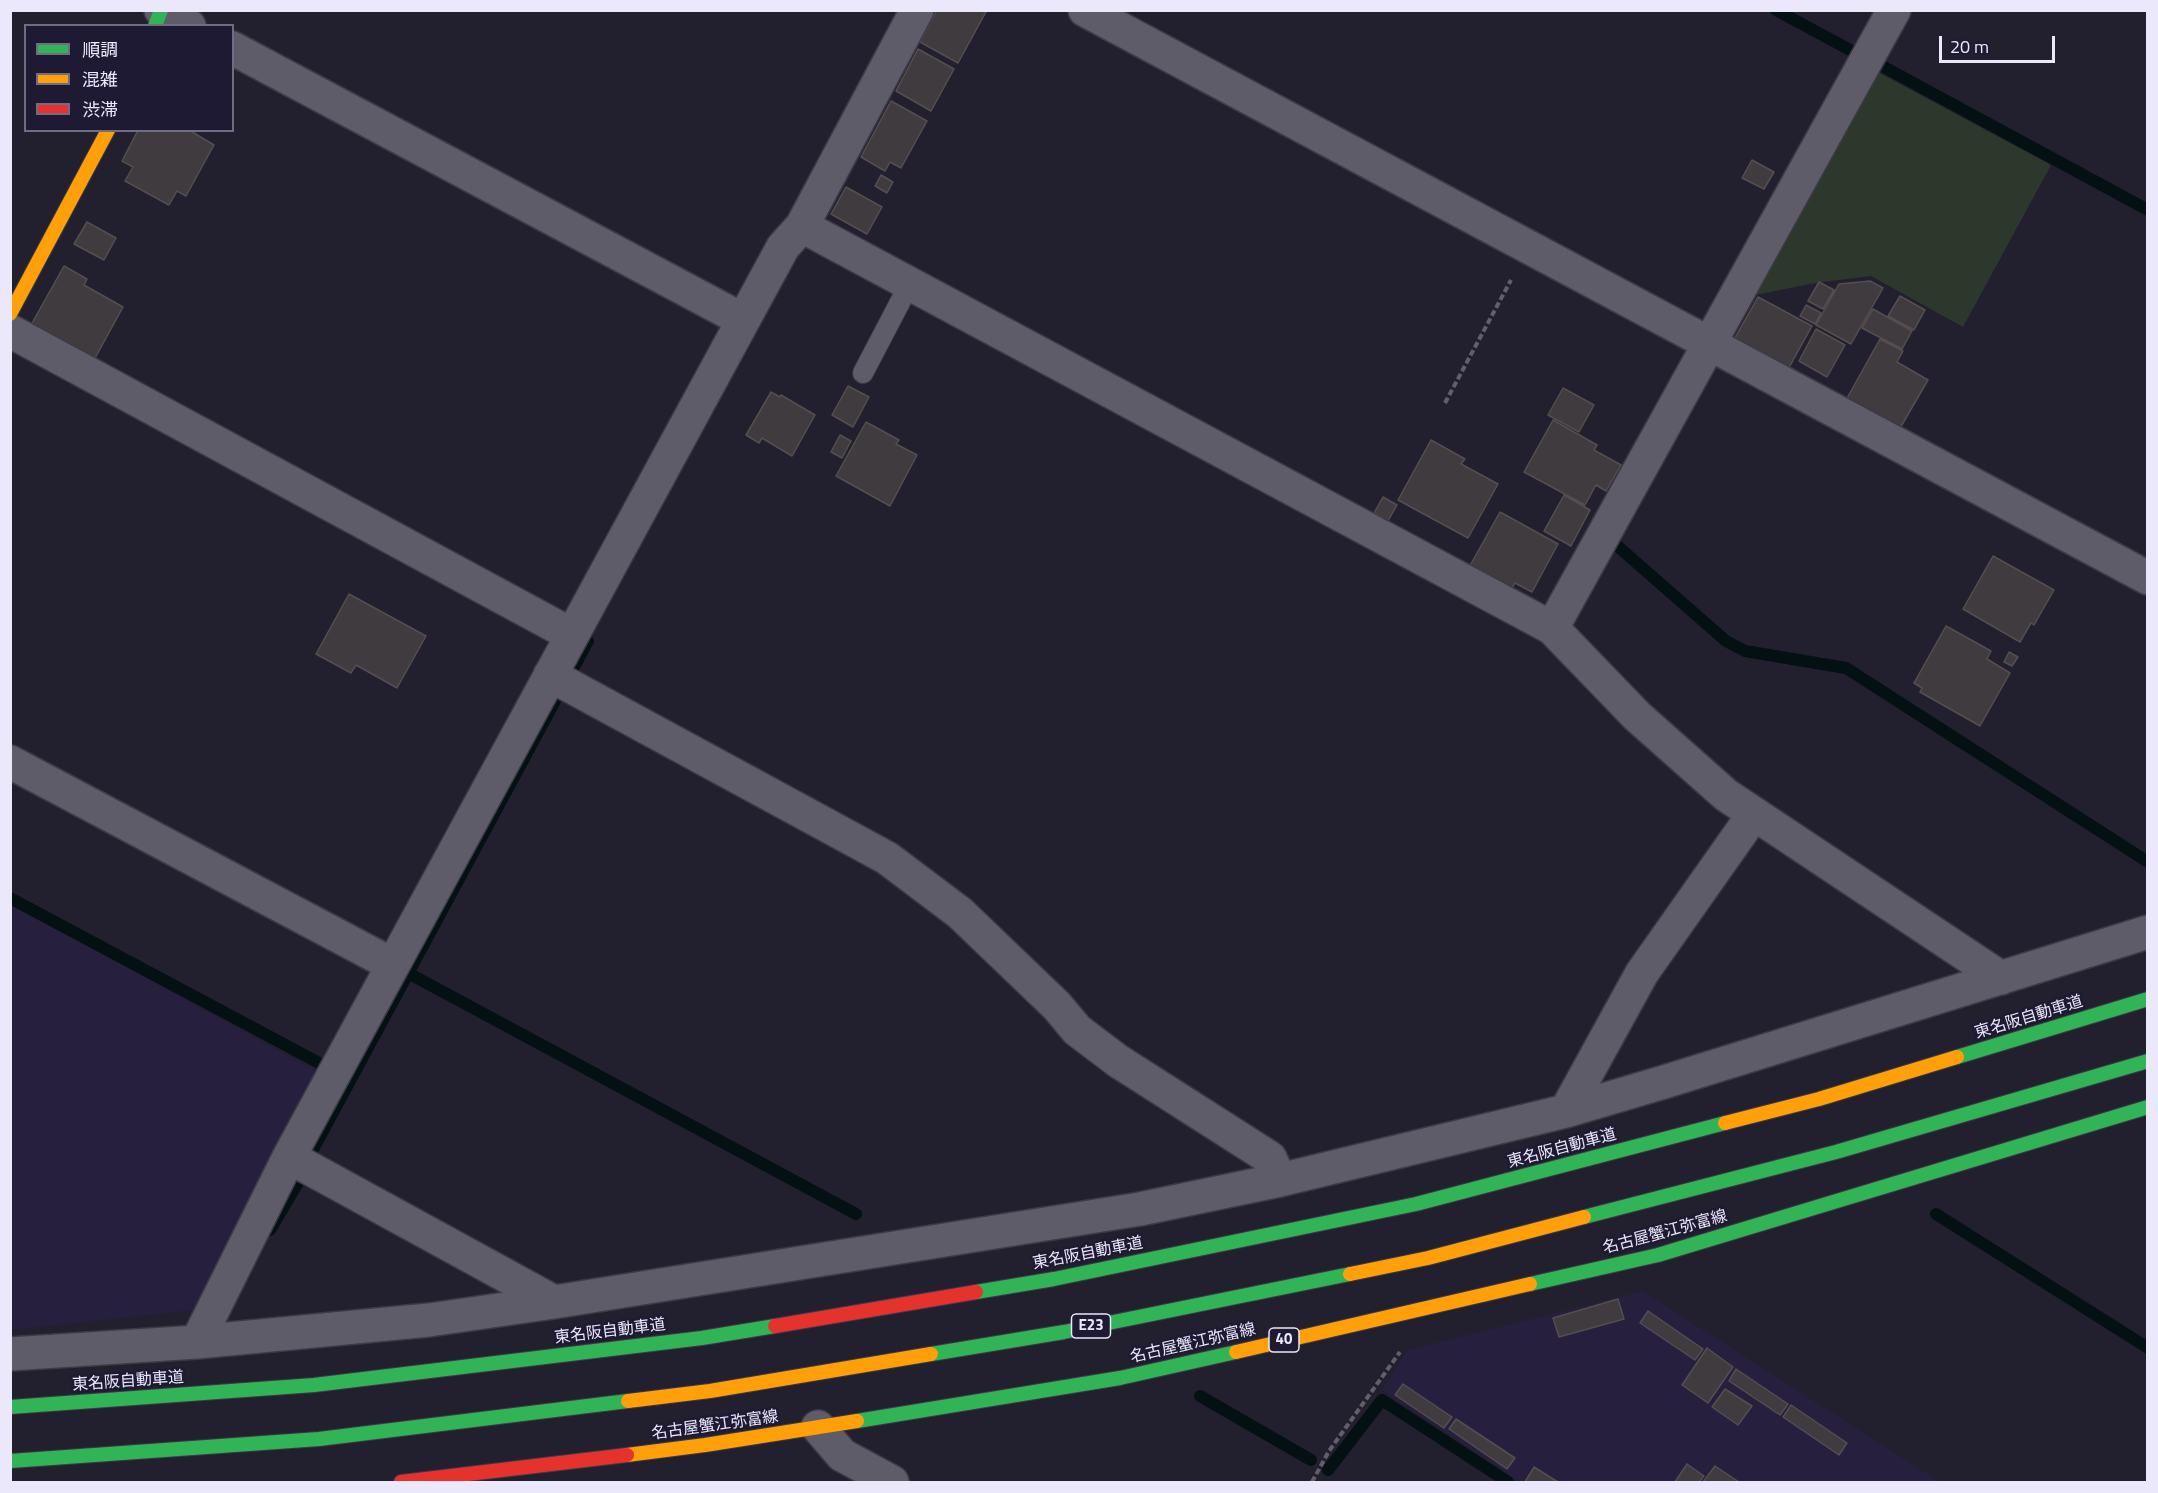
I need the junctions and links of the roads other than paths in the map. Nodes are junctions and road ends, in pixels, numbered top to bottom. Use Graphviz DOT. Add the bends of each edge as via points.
graph roads {
  1 [pos="917,10"];
  2 [pos="1086,10"];
  3 [pos="1894,10"];
  4 [pos="161,11"];
  5 [pos="185,24"];
  6 [pos="234,49"];
  7 [pos="107,132"];
  8 [pos="802,226"];
  9 [pos="909,285"];
  10 [pos="10,314"];
  11 [pos="743,320"];
  12 [pos="10,331"];
  13 [pos="1708,344"];
  14 [pos="862,373"];
  15 [pos="2148,578"];
  16 [pos="1552,628"];
  17 [pos="572,635"];
  18 [pos="550,675"];
  19 [pos="10,762"];
  20 [pos="1754,814"];
  21 [pos="2148,932"];
  22 [pos="393,965"];
  23 [pos="2001,978"];
  24 [pos="2148,999"];
  25 [pos="2148,1061"];
  26 [pos="2148,1107"];
  27 [pos="1566,1111"];
  28 [pos="289,1157"];
  29 [pos="1280,1180"];
  30 [pos="554,1302"];
  31 [pos="198,1342"];
  32 [pos="10,1354"];
  33 [pos="10,1407"];
  34 [pos="818,1427"];
  35 [pos="10,1461"];
  36 [pos="401,1482"];
  37 [pos="892,1482"];
  1 -- 8 [label="street"];
  2 -- 13 [label="street"];
  3 -- 13 [label="street"];
  4 -- 5 [label="street"];
  6 -- 11 [label="street"];
  7 -- 10 [label="main road"];
  8 -- 9 [label="street"];
  8 -- 11 [label="street" via="783,247"];
  9 -- 14 [label="lane"];
  9 -- 16 [label="street"];
  11 -- 17 [label="street"];
  12 -- 17 [label="street"];
  13 -- 15 [label="street"];
  13 -- 16 [label="street"];
  16 -- 20 [label="street" via="1636,716 1726,795"];
  17 -- 18 [label="street"];
  18 -- 22 [label="street"];
  18 -- 29 [label="street" via="886,858 960,913 1077,1030 1118,1061 1270,1158"];
  19 -- 22 [label="street"];
  20 -- 23 [label="street"];
  20 -- 27 [label="street" via="1642,973"];
  21 -- 23 [label="street"];
  22 -- 28 [label="street"];
  23 -- 27 [label="street"];
  24 -- 33 [label="main road, 東名阪自動車道" via="1819,1100 1416,1204 1054,1279 690,1339 314,1385"];
  25 -- 35 [label="main road, E23" via="1836,1152 1428,1258 1064,1332 698,1393 319,1439"];
  26 -- 34 [label="main road, 名古屋蟹江弥富線 / 40" via="1658,1255 1120,1378"];
  27 -- 29 [label="street"];
  28 -- 30 [label="street"];
  28 -- 31 [label="street"];
  29 -- 30 [label="street" via="1140,1209"];
  30 -- 31 [label="street" via="429,1320"];
  31 -- 32 [label="street"];
  34 -- 36 [label="main road, 名古屋蟹江弥富線 / 40" via="705,1445"];
  34 -- 37 [label="street" via="842,1455"];
}
